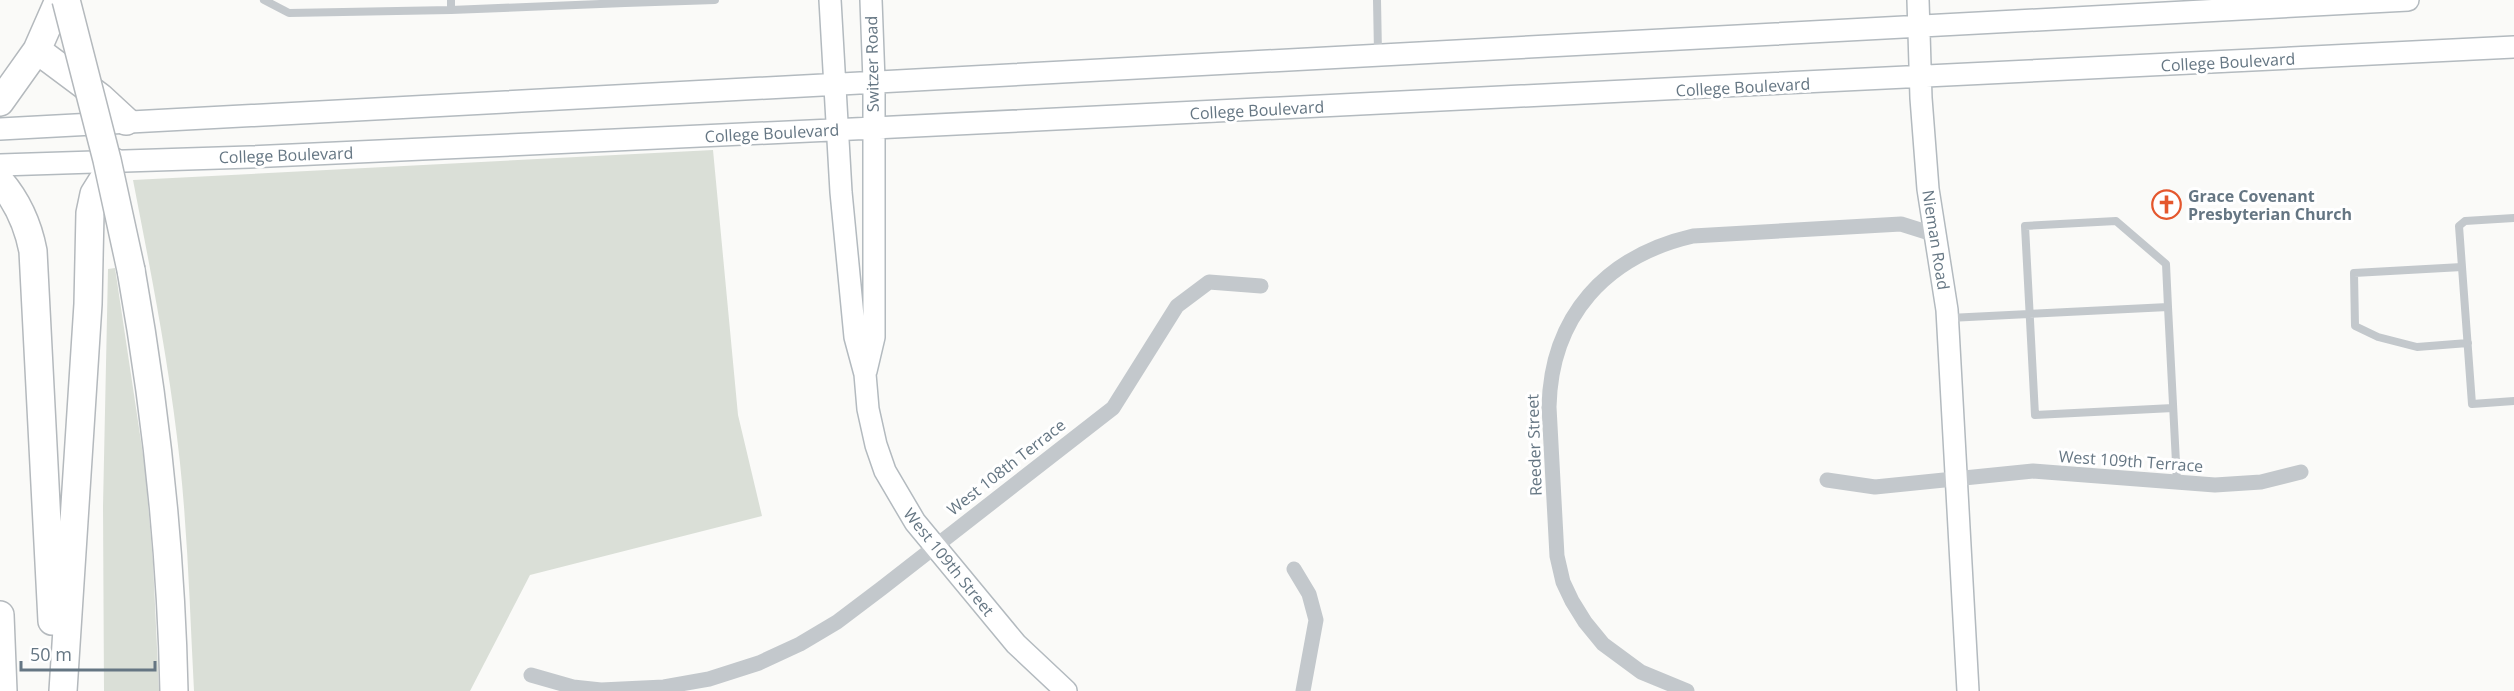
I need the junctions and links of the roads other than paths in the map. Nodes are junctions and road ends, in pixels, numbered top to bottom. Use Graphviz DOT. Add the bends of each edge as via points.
graph roads {
  1 [pos="59,0"];
  2 [pos="66,0"];
  3 [pos="264,0"];
  4 [pos="451,0"];
  5 [pos="715,0"];
  6 [pos="830,0"];
  7 [pos="871,0"];
  8 [pos="1377,0"];
  9 [pos="1918,0"];
  10 [pos="2409,0"];
  11 [pos="625,2"];
  12 [pos="2269,4"];
  13 [pos="451,10"];
  14 [pos="1918,26"];
  15 [pos="2514,48"];
  16 [pos="37,50"];
  17 [pos="1378,55"];
  18 [pos="1920,78"];
  19 [pos="873,81"];
  20 [pos="835,83"];
  21 [pos="0,102"];
  22 [pos="126,121"];
  23 [pos="874,128"];
  24 [pos="0,129"];
  25 [pos="837,130"];
  26 [pos="114,162"];
  27 [pos="0,165"];
  28 [pos="0,182"];
  29 [pos="2514,218"];
  30 [pos="1936,235"];
  31 [pos="874,243"];
  32 [pos="846,244"];
  33 [pos="2463,267"];
  34 [pos="1261,286"];
  35 [pos="2168,307"];
  36 [pos="2030,314"];
  37 [pos="1948,318"];
  38 [pos="2468,343"];
  39 [pos="865,374"];
  40 [pos="2514,401"];
  41 [pos="2173,408"];
  42 [pos="2301,472"];
  43 [pos="1957,479"];
  44 [pos="1827,480"];
  45 [pos="2177,482"];
  46 [pos="934,546"];
  47 [pos="1294,569"];
  48 [pos="0,615"];
  49 [pos="531,675"];
  50 [pos="174,680"];
  51 [pos="623,690"];
  52 [pos="3,691"];
  53 [pos="56,691"];
  54 [pos="63,691"];
  55 [pos="1066,691"];
  56 [pos="1303,691"];
  57 [pos="1687,691"];
  58 [pos="1968,691"];
  1 -- 16 [label="highway"];
  2 -- 50 [label="highway, bridge" via="107,160 148,363 169,559"];
  3 -- 13 [label="lane" via="290,13"];
  4 -- 13 [label="lane"];
  5 -- 11 [label="lane"];
  6 -- 20 [label="main road"];
  7 -- 19 [label="main road, Switzer Road"];
  8 -- 17 [label="lane"];
  9 -- 14 [label="main road, Nieman Road"];
  10 -- 12 [label="main road"];
  11 -- 13 [label="lane"];
  12 -- 14 [label="main road"];
  14 -- 17 [label="main road"];
  14 -- 18 [label="main road, Nieman Road"];
  15 -- 18 [label="main road, College Boulevard"];
  16 -- 21 [label="highway"];
  16 -- 22 [label="highway"];
  17 -- 19 [label="main road"];
  18 -- 23 [label="main road, College Boulevard"];
  18 -- 30 [label="main road, Nieman Road" via="1928,189"];
  19 -- 20 [label="main road"];
  19 -- 23 [label="main road, Switzer Road"];
  20 -- 22 [label="main road"];
  20 -- 25 [label="main road"];
  22 -- 24 [label="main road"];
  23 -- 25 [label="main road, College Boulevard"];
  23 -- 31 [label="main road, West 109th Street"];
  25 -- 26 [label="main road, College Boulevard"];
  25 -- 32 [label="main road, West 109th Street"];
  26 -- 27 [label="main road, College Boulevard"];
  26 -- 54 [label="highway" via="94,194 90,213 88,304"];
  28 -- 53 [label="highway" via="20,210 33,252"];
  29 -- 33 [label="lane" via="2465,221 2459,226"];
  30 -- 37 [label="main road, Nieman Road"];
  30 -- 57 [label="street, Reeder Street" via="1901,224 1693,236 1665,242 1622,264 1599,283 1569,324 1556,355 1549,398 1557,556 1563,582 1585,622 1604,644 1641,672"];
  31 -- 32 [label="main road"];
  31 -- 39 [label="main road, West 109th Street" via="874,337"];
  32 -- 39 [label="main road, West 109th Street" via="855,337"];
  33 -- 38 [label="lane"];
  33 -- 38 [label="lane" via="2354,273 2355,326 2378,337 2417,347"];
  34 -- 46 [label="street, West 108th Terrace" via="1209,282 1177,306 1113,408"];
  35 -- 36 [label="lane"];
  35 -- 36 [label="lane" via="2166,264 2116,221 2025,226"];
  35 -- 41 [label="lane"];
  36 -- 37 [label="lane"];
  36 -- 41 [label="lane" via="2035,415"];
  37 -- 43 [label="main road, Nieman Road"];
  38 -- 40 [label="lane" via="2472,404"];
  39 -- 46 [label="main road, West 109th Street" via="868,409 885,471 903,506"];
  41 -- 45 [label="lane"];
  42 -- 45 [label="street, West 109th Terrace" via="2261,482"];
  43 -- 44 [label="street" via="1875,487"];
  43 -- 45 [label="street, West 109th Terrace" via="2033,471"];
  43 -- 58 [label="main road, Nieman Road"];
  46 -- 51 [label="street, West 108th Terrace" via="846,615 800,644 759,663 709,679"];
  46 -- 55 [label="main road, West 109th Street" via="1016,644"];
  47 -- 56 [label="street" via="1309,594 1316,620"];
  48 -- 52 [label="highway"];
  49 -- 51 [label="street, West 108th Terrace" via="573,687"];
}
